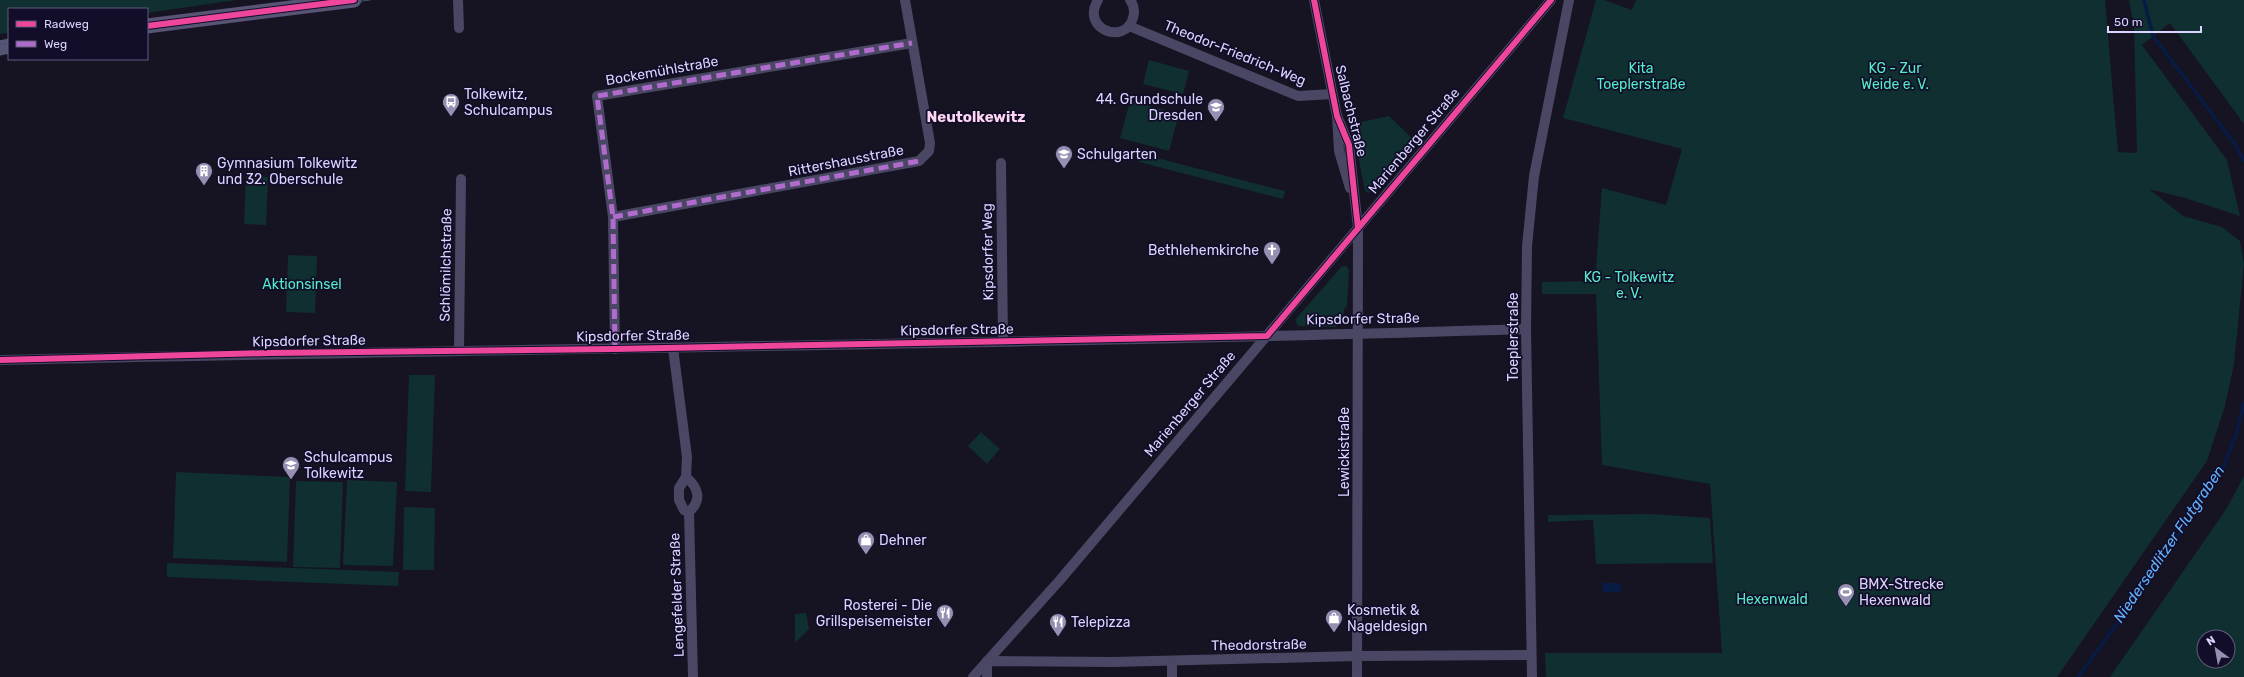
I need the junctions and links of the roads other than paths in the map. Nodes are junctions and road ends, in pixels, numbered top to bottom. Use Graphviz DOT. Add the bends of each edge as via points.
graph roads {
  1 [pos="354,0"];
  2 [pos="458,0"];
  3 [pos="905,0"];
  4 [pos="1098,0"];
  5 [pos="1130,0"];
  6 [pos="1314,0"];
  7 [pos="1550,0"];
  8 [pos="1569,0"];
  9 [pos="148,26"];
  10 [pos="1129,26"];
  11 [pos="459,28"];
  12 [pos="912,43"];
  13 [pos="1332,94"];
  14 [pos="1001,163"];
  15 [pos="461,179"];
  16 [pos="613,217"];
  17 [pos="1358,228"];
  18 [pos="1526,329"];
  19 [pos="1358,334"];
  20 [pos="1266,336"];
  21 [pos="1003,341"];
  22 [pos="674,348"];
  23 [pos="615,349"];
  24 [pos="459,350"];
  25 [pos="0,360"];
  26 [pos="686,477"];
  27 [pos="689,512"];
  28 [pos="1531,655"];
  29 [pos="1357,656"];
  30 [pos="987,661"];
  31 [pos="1172,661"];
  32 [pos="693,677"];
  33 [pos="973,677"];
  34 [pos="987,677"];
  35 [pos="1172,677"];
  36 [pos="1357,677"];
  37 [pos="1532,677"];
  1 -- 9 [label="main road"];
  2 -- 11 [label="street"];
  3 -- 12 [label="street, Rittershausstraße"];
  4 -- 10 [label="street" via="1094,18 1102,29 1115,33"];
  5 -- 10 [label="street" via="1134,15"];
  6 -- 13 [label="street, Salbachstraße"];
  7 -- 17 [label="street, Marienberger Straße"];
  8 -- 18 [label="street, Toeplerstraße" via="1534,176 1528,235"];
  10 -- 13 [label="street, Theodor-Friedrich-Weg" via="1298,96"];
  12 -- 16 [label="street, Rittershausstraße" via="930,143 928,151 919,161"];
  12 -- 16 [label="street, Bockemühlstraße" via="597,96"];
  13 -- 17 [label="street, Salbachstraße" via="1337,116 1349,145"];
  14 -- 21 [label="street, Kipsdorfer Weg"];
  15 -- 24 [label="street, Schlömilchstraße"];
  16 -- 23 [label="street, Bockemühlstraße"];
  17 -- 19 [label="street, Lewickistraße"];
  17 -- 20 [label="street, Marienberger Straße"];
  18 -- 19 [label="street, Kipsdorfer Straße"];
  18 -- 28 [label="street, Toeplerstraße"];
  19 -- 20 [label="street, Kipsdorfer Straße"];
  19 -- 29 [label="street, Lewickistraße"];
  20 -- 21 [label="street, Kipsdorfer Straße"];
  20 -- 30 [label="street, Marienberger Straße" via="1060,580"];
  21 -- 22 [label="street, Kipsdorfer Straße"];
  22 -- 23 [label="street, Kipsdorfer Straße"];
  22 -- 26 [label="street" via="687,457"];
  23 -- 24 [label="street, Kipsdorfer Straße"];
  24 -- 25 [label="street, Kipsdorfer Straße"];
  26 -- 27 [label="street" via="679,488 679,500 684,510"];
  26 -- 27 [label="street, Lengefelder Straße" via="698,492 698,499"];
  27 -- 32 [label="street, Lengefelder Straße"];
  28 -- 29 [label="street, Theodorstraße"];
  28 -- 37 [label="street, Toeplerstraße"];
  29 -- 31 [label="street, Theodorstraße"];
  29 -- 36 [label="street, Lewickistraße"];
  30 -- 31 [label="street, Theodorstraße"];
  30 -- 33 [label="street, Marienberger Straße"];
  30 -- 34 [label="street"];
  31 -- 35 [label="street"];
}
